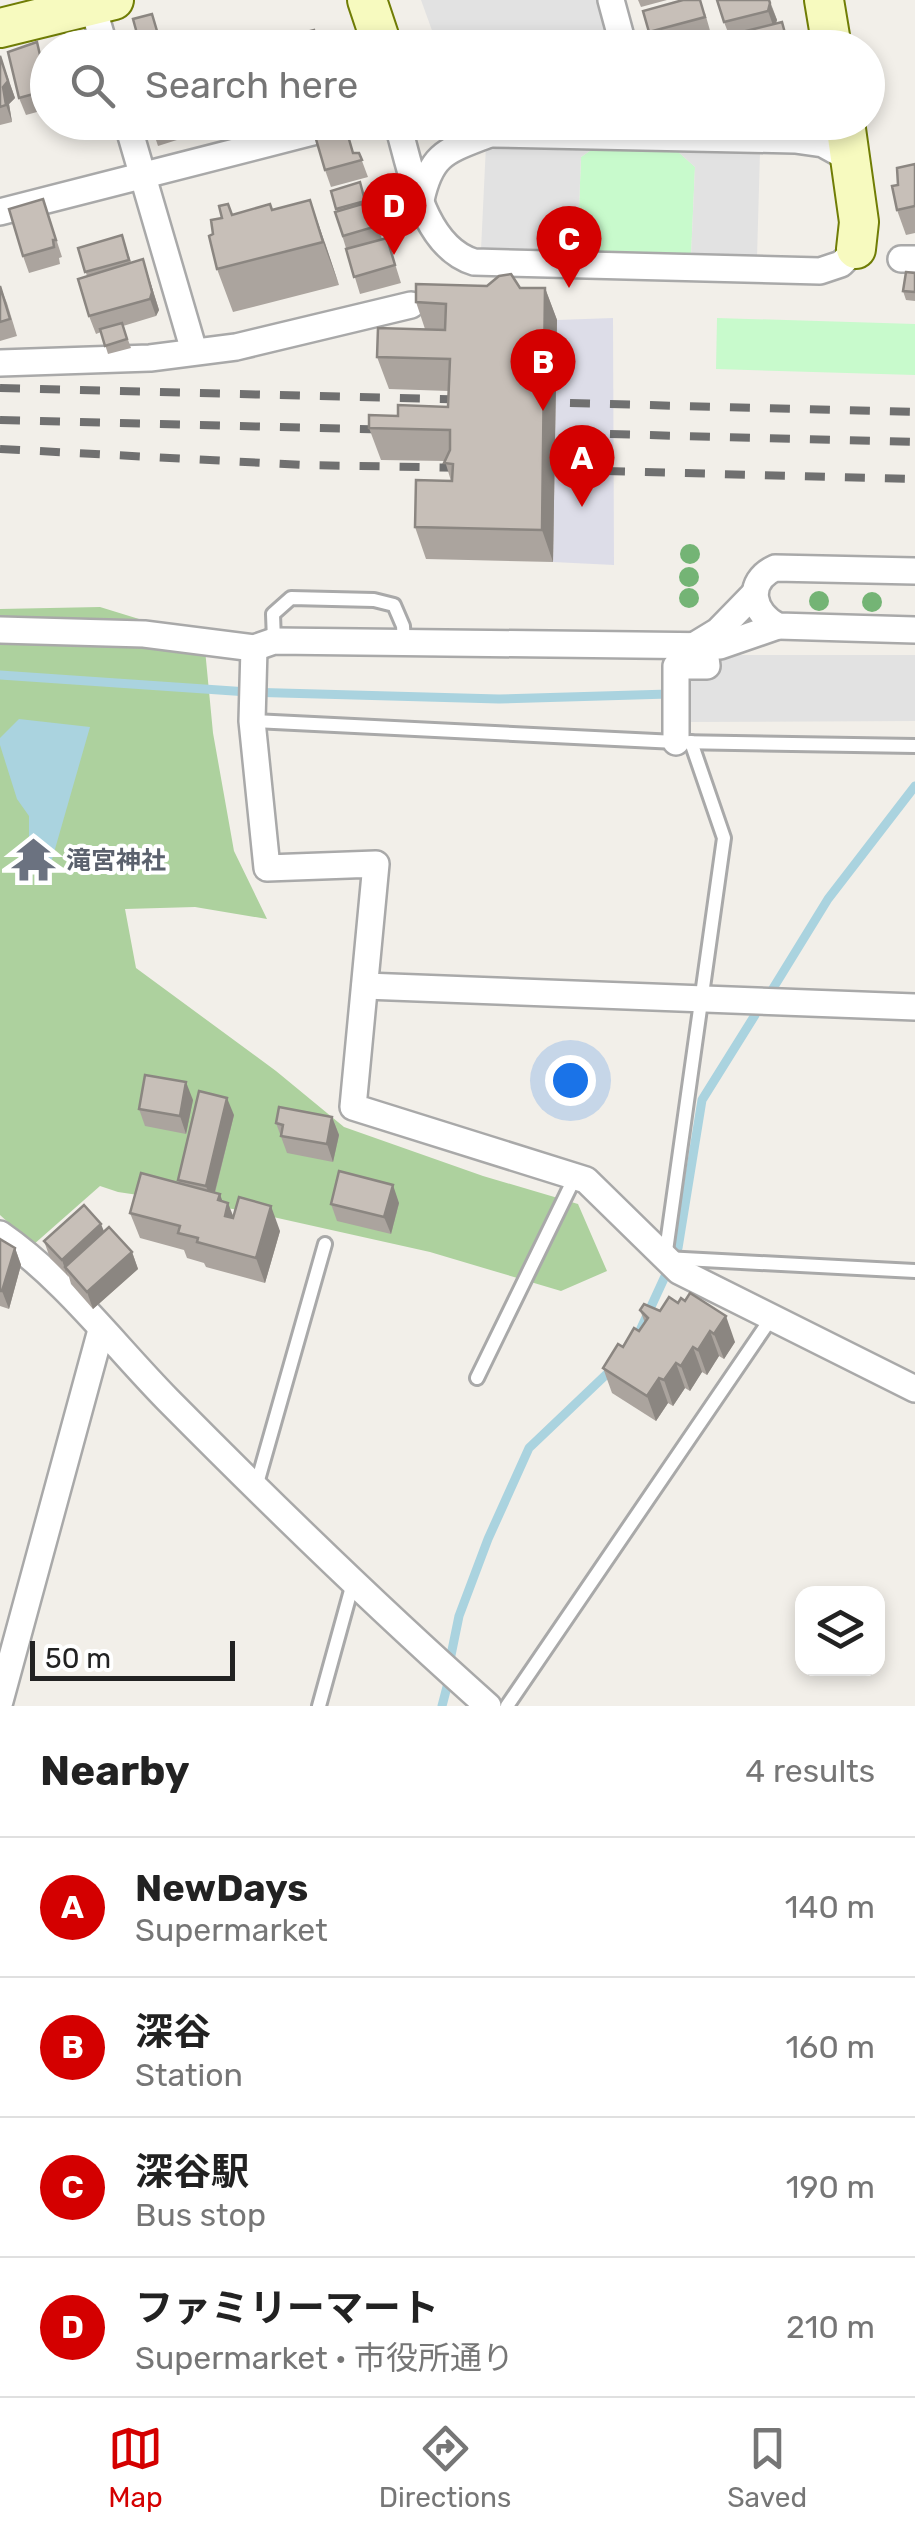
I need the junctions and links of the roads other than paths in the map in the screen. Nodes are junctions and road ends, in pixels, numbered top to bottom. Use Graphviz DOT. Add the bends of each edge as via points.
graph roads {
  1 [pos="366,0"];
  2 [pos="611,0"];
  3 [pos="824,0"];
  4 [pos="99,2"];
  5 [pos="0,28"];
  6 [pos="103,30"];
  7 [pos="377,30"];
  8 [pos="619,30"];
  9 [pos="829,30"];
  10 [pos="133,140"];
  11 [pos="282,140"];
  12 [pos="402,140"];
  13 [pos="476,140"];
  14 [pos="794,140"];
  15 [pos="848,140"];
  16 [pos="852,160"];
  17 [pos="143,176"];
  18 [pos="422,200"];
  19 [pos="0,212"];
  20 [pos="856,250"];
  21 [pos="411,305"];
  22 [pos="194,352"];
  23 [pos="0,362"];
  24 [pos="915,571"];
  25 [pos="754,594"];
  26 [pos="778,626"];
  27 [pos="0,630"];
  28 [pos="915,630"];
  29 [pos="404,644"];
  30 [pos="686,645"];
  31 [pos="261,649"];
  32 [pos="252,721"];
  33 [pos="683,742"];
  34 [pos="915,746"];
  35 [pos="366,986"];
  36 [pos="702,998"];
  37 [pos="915,1007"];
  38 [pos="575,1177"];
  39 [pos="0,1234"];
  40 [pos="325,1244"];
  41 [pos="665,1258"];
  42 [pos="915,1271"];
  43 [pos="772,1318"];
  44 [pos="101,1330"];
  45 [pos="477,1378"];
  46 [pos="915,1389"];
  47 [pos="256,1488"];
  48 [pos="353,1583"];
  49 [pos="0,1702"];
  50 [pos="318,1706"];
  51 [pos="488,1706"];
  52 [pos="507,1706"];
  1 -- 7 [label="main road"];
  2 -- 8 [label="street"];
  3 -- 9 [label="main road"];
  4 -- 5 [label="main road"];
  4 -- 6 [label="street"];
  10 -- 17 [label="street"];
  11 -- 17 [label="street"];
  12 -- 18 [label="street"];
  13 -- 18 [label="street" via="436,160"];
  14 -- 16 [label="street" via="823,144"];
  15 -- 16 [label="main road"];
  16 -- 20 [label="main road"];
  17 -- 19 [label="street"];
  17 -- 22 [label="street"];
  18 -- 20 [label="street" via="447,246 474,262 820,271"];
  21 -- 22 [label="street"];
  22 -- 23 [label="street"];
  24 -- 25 [label="street" via="775,568 759,578"];
  25 -- 26 [label="street" via="760,614"];
  25 -- 30 [label="street" via="718,630"];
  26 -- 28 [label="street"];
  26 -- 30 [label="street" via="720,646"];
  27 -- 31 [label="street" via="144,634"];
  29 -- 30 [label="street"];
  29 -- 31 [label="street"];
  29 -- 31 [label="lane" via="394,605 291,598 273,614"];
  30 -- 33 [label="street" via="676,658 706,658 707,666 676,666"];
  31 -- 32 [label="street"];
  32 -- 33 [label="lane"];
  32 -- 35 [label="street" via="267,868 376,864"];
  33 -- 34 [label="lane"];
  33 -- 36 [label="lane" via="724,838"];
  35 -- 36 [label="street"];
  35 -- 38 [label="street" via="353,1107"];
  36 -- 37 [label="street"];
  36 -- 41 [label="lane"];
  38 -- 41 [label="street" via="586,1180"];
  38 -- 45 [label="lane"];
  39 -- 44 [label="street" via="35,1258"];
  40 -- 47 [label="lane"];
  41 -- 42 [label="lane"];
  41 -- 43 [label="street"];
  43 -- 46 [label="street"];
  43 -- 52 [label="lane"];
  44 -- 47 [label="street"];
  44 -- 49 [label="street"];
  47 -- 48 [label="street"];
  48 -- 50 [label="lane"];
  48 -- 51 [label="street"];
}
